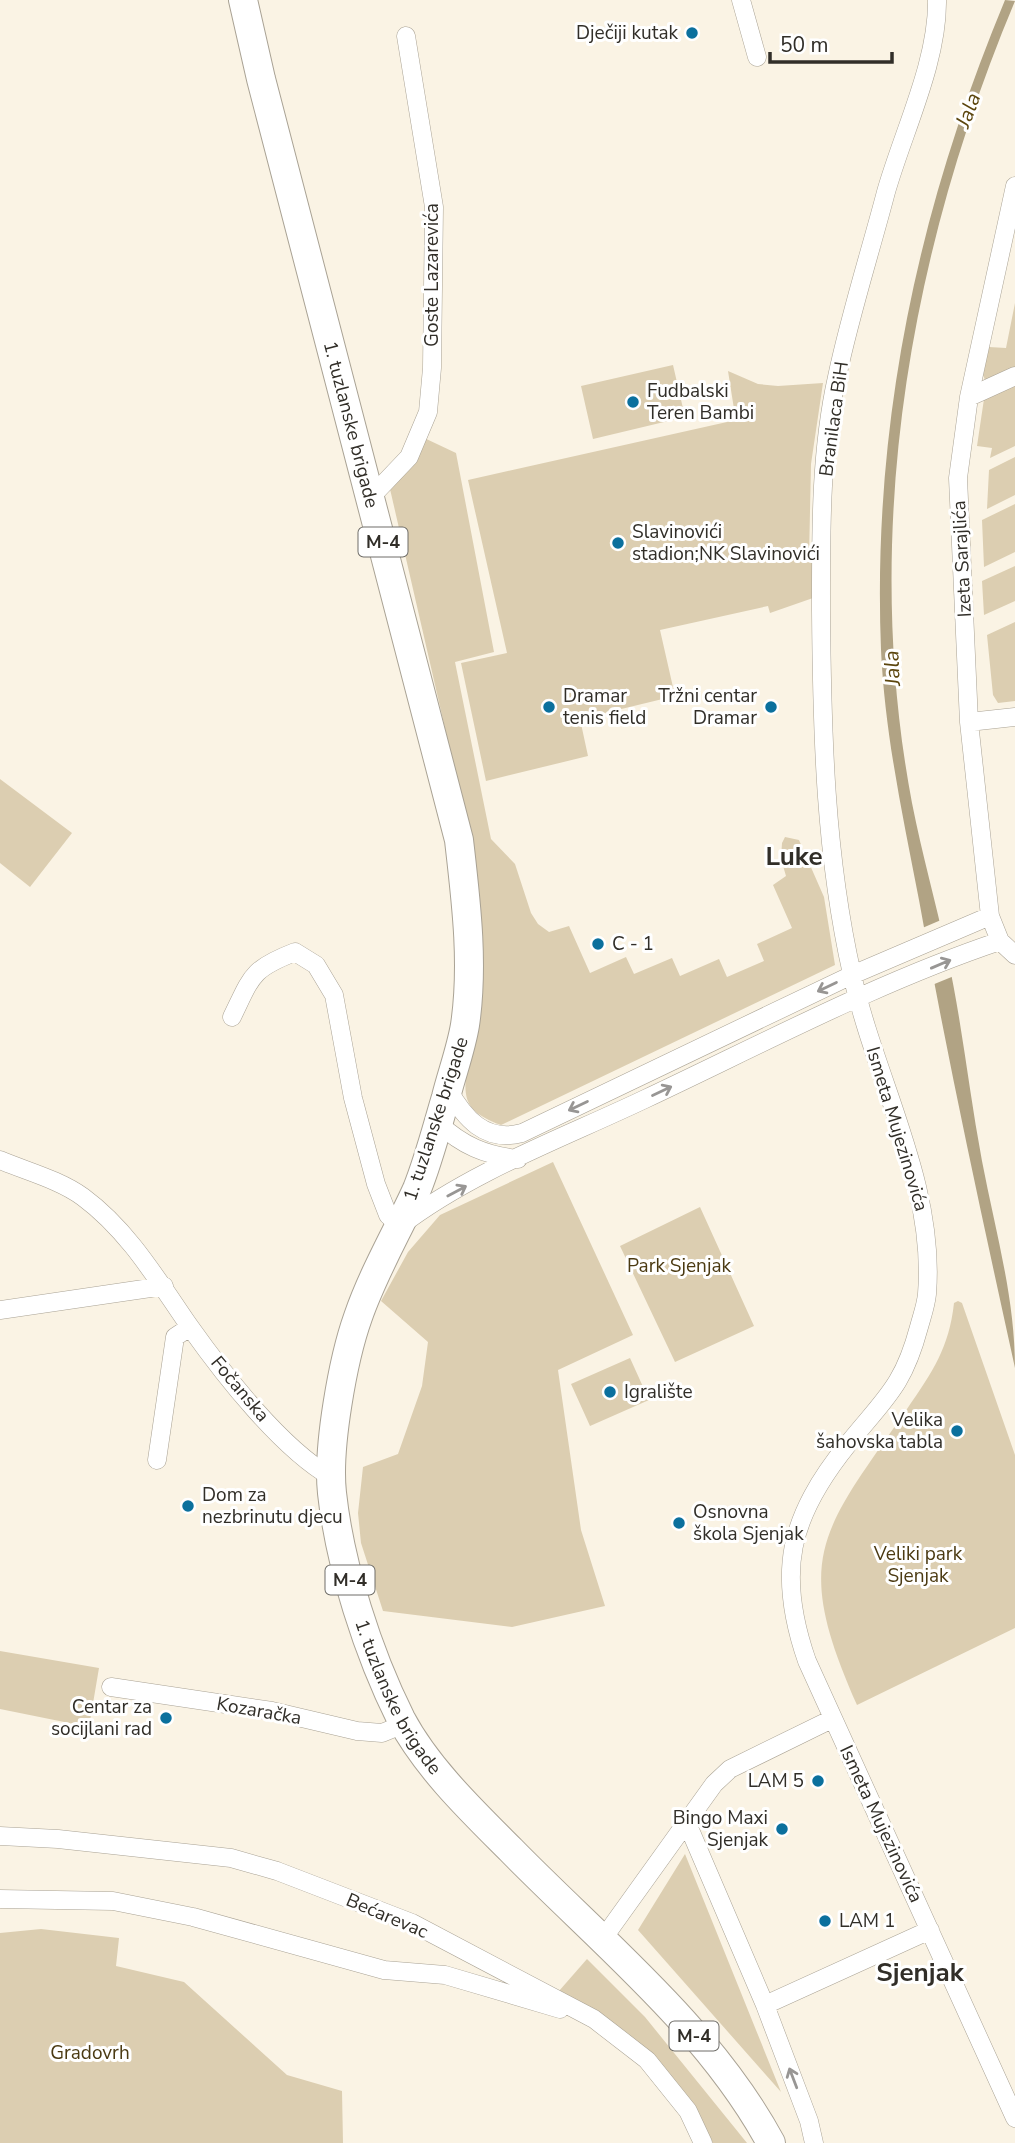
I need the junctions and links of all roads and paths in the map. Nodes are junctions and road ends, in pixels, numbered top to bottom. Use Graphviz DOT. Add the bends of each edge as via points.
graph roads {
  1 [pos="243,0"];
  2 [pos="741,0"];
  3 [pos="937,0"];
  4 [pos="406,36"];
  5 [pos="757,57"];
  6 [pos="1015,186"];
  7 [pos="1015,376"];
  8 [pos="969,397"];
  9 [pos="372,497"];
  10 [pos="1015,717"];
  11 [pos="969,722"];
  12 [pos="990,916"];
  13 [pos="1000,941"];
  14 [pos="1015,955"];
  15 [pos="852,975"];
  16 [pos="859,999"];
  17 [pos="232,1017"];
  18 [pos="448,1089"];
  19 [pos="438,1123"];
  20 [pos="518,1159"];
  21 [pos="0,1160"];
  22 [pos="400,1226"];
  23 [pos="164,1286"];
  24 [pos="0,1310"];
  25 [pos="190,1328"];
  26 [pos="157,1460"];
  27 [pos="331,1478"];
  28 [pos="111,1687"];
  29 [pos="832,1719"];
  30 [pos="404,1724"];
  31 [pos="687,1823"];
  32 [pos="0,1836"];
  33 [pos="0,1899"];
  34 [pos="930,1930"];
  35 [pos="602,1940"];
  36 [pos="765,2005"];
  37 [pos="594,2019"];
  38 [pos="1015,2118"];
  39 [pos="703,2143"];
  40 [pos="771,2143"];
  41 [pos="814,2143"];
  1 -- 9 [label="main road, 1. tuzlanske brigade / M-4"];
  2 -- 5 [label="street"];
  3 -- 15 [label="street, Branilaca BiH" via="938,28 893,169 836,378 825,455 821,611 826,802 835,890"];
  4 -- 9 [label="street, Goste Lazarevića" via="434,207 432,368 428,412 409,457"];
  6 -- 8 [label="street, Izeta Sarajlića"];
  7 -- 8 [label="street"];
  8 -- 11 [label="street, Izeta Sarajlića" via="958,478"];
  9 -- 18 [label="main road, 1. tuzlanske brigade / M-4" via="459,840 470,979 465,1026"];
  10 -- 11 [label="street"];
  11 -- 12 [label="street, Izeta Sarajlića"];
  12 -- 13 [label="street, Izeta Sarajlića"];
  12 -- 15 [label="street"];
  13 -- 14 [label="street, Izeta Sarajlića"];
  16 -- 13 [label="street, one-way"];
  15 -- 16 [label="street, Branilaca BiH"];
  15 -- 18 [label="street, one-way" via="522,1133 499,1136 477,1126"];
  20 -- 16 [label="street, one-way"];
  16 -- 29 [label="street, Ismeta Mujezinovića" via="921,1201 929,1255 927,1299 904,1374 822,1479 794,1538 789,1581 792,1608 807,1661"];
  17 -- 22 [label="street" via="253,973 271,961 295,952 316,965 334,995 353,1098 376,1184 388,1215"];
  18 -- 19 [label="main road, 1. tuzlanske brigade / M-4"];
  19 -- 20 [label="street" via="476,1150"];
  19 -- 22 [label="main road, 1. tuzlanske brigade / M-4"];
  22 -- 20 [label="street, one-way" via="421,1210"];
  21 -- 23 [label="street, Fočanska" via="82,1196 129,1240"];
  22 -- 27 [label="main road, 1. tuzlanske brigade / M-4" via="358,1316 342,1372"];
  23 -- 24 [label="street"];
  23 -- 25 [label="street, Fočanska"];
  25 -- 26 [label="street" via="175,1337"];
  25 -- 27 [label="street, Fočanska" via="280,1437"];
  27 -- 30 [label="main road, 1. tuzlanske brigade / M-4" via="348,1572 373,1656"];
  28 -- 30 [label="street, Kozaračka" via="272,1711 357,1731 382,1733"];
  29 -- 31 [label="street" via="730,1769 713,1784"];
  29 -- 34 [label="street, Ismeta Mujezinovića"];
  30 -- 35 [label="main road, 1. tuzlanske brigade / M-4" via="475,1814"];
  31 -- 35 [label="street"];
  31 -- 36 [label="street"];
  32 -- 37 [label="street, Bećarevac" via="231,1858 277,1871 412,1923"];
  33 -- 37 [label="street" via="113,1901 193,1917 384,1970 445,1975"];
  34 -- 36 [label="street"];
  34 -- 38 [label="street, Ismeta Mujezinovića"];
  35 -- 40 [label="main road, 1. tuzlanske brigade / M-4" via="708,2051 755,2113"];
  41 -- 36 [label="street, one-way"];
  37 -- 39 [label="street, Bećarevac" via="647,2060 688,2111"];
}
